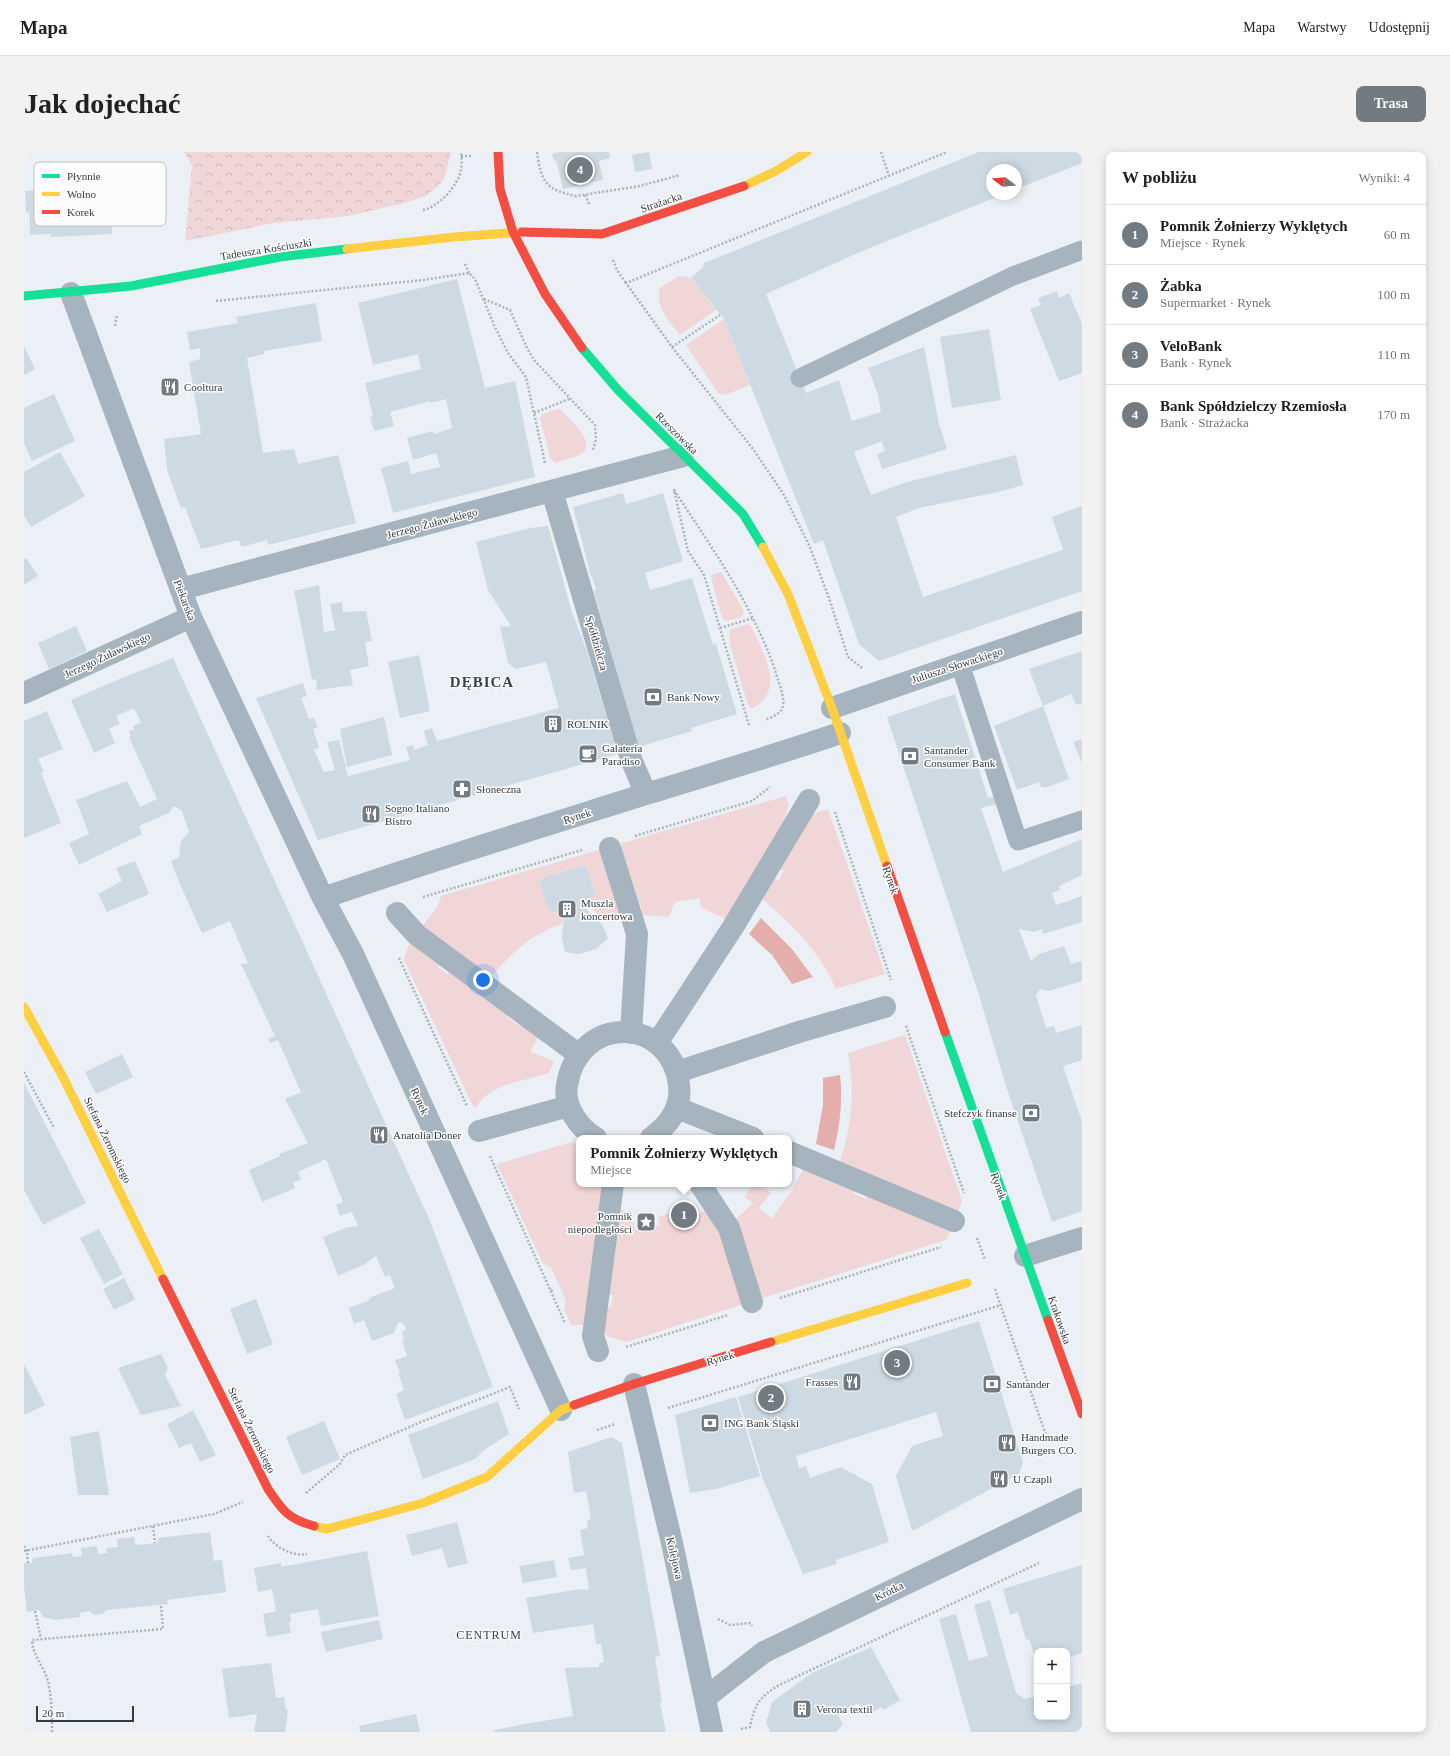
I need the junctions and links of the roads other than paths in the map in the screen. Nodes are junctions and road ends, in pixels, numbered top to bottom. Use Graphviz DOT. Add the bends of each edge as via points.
graph roads {
  1 [pos="498,152"];
  2 [pos="807,152"];
  3 [pos="513,232"];
  4 [pos="1082,250"];
  5 [pos="71,292"];
  6 [pos="24,296"];
  7 [pos="800,378"];
  8 [pos="683,456"];
  9 [pos="552,491"];
  10 [pos="180,589"];
  11 [pos="191,617"];
  12 [pos="1082,622"];
  13 [pos="960,664"];
  14 [pos="26,685"];
  15 [pos="832,708"];
  16 [pos="840,732"];
  17 [pos="646,794"];
  18 [pos="809,800"];
  19 [pos="1082,820"];
  20 [pos="610,848"];
  21 [pos="323,898"];
  22 [pos="395,919"];
  23 [pos="24,1007"];
  24 [pos="885,1007"];
  25 [pos="631,1032"];
  26 [pos="657,1043"];
  27 [pos="578,1054"];
  28 [pos="677,1072"];
  29 [pos="569,1106"];
  30 [pos="677,1108"];
  31 [pos="479,1131"];
  32 [pos="591,1135"];
  33 [pos="662,1135"];
  34 [pos="745,1135"];
  35 [pos="792,1153"];
  36 [pos="613,1187"];
  37 [pos="702,1187"];
  38 [pos="954,1221"];
  39 [pos="1082,1238"];
  40 [pos="1025,1256"];
  41 [pos="967,1283"];
  42 [pos="752,1302"];
  43 [pos="593,1346"];
  44 [pos="634,1384"];
  45 [pos="561,1410"];
  46 [pos="1082,1414"];
  47 [pos="1082,1499"];
  48 [pos="705,1698"];
  49 [pos="712,1732"];
  1 -- 3 [label="street, Rzeszowska" via="500,189"];
  2 -- 3 [label="street, Strażacka" via="776,171 739,188 602,234"];
  3 -- 5 [label="street, Tadeusza Kościuszki" via="280,257 131,286"];
  3 -- 8 [label="street, Rzeszowska" via="544,294 585,352 618,390"];
  4 -- 7 [label="lane" via="1013,276"];
  5 -- 6 [label="street, Tadeusza Kościuszki"];
  5 -- 10 [label="street, Piekarska"];
  8 -- 9 [label="street, Jerzego Żuławskiego"];
  8 -- 15 [label="street, Rzeszowska" via="743,514 770,558 791,601"];
  9 -- 10 [label="street, Jerzego Żuławskiego"];
  9 -- 17 [label="street, Spółdzielcza" via="631,759"];
  10 -- 11 [label="street, Piekarska"];
  11 -- 14 [label="street, Jerzego Żuławskiego"];
  11 -- 21 [label="street, Piekarska"];
  12 -- 13 [label="street, Juliusza Słowackiego"];
  13 -- 15 [label="street, Juliusza Słowackiego"];
  13 -- 19 [label="lane" via="1018,842"];
  15 -- 16 [label="street, Rzeszowska"];
  16 -- 17 [label="street, Rynek"];
  16 -- 40 [label="street, Rynek"];
  17 -- 21 [label="street, Rynek"];
  18 -- 26 [label="street" via="733,927"];
  20 -- 25 [label="street" via="637,934"];
  21 -- 45 [label="street, Rynek" via="356,961"];
  22 -- 27 [label="street"];
  23 -- 45 [label="street, Stefana Żeromskiego" via="64,1079 268,1489 283,1511 300,1522 327,1529 423,1503 487,1477"];
  24 -- 28 [label="street"];
  25 -- 26 [label="street"];
  25 -- 27 [label="street" via="616,1032 602,1036"];
  26 -- 28 [label="street" via="670,1056"];
  27 -- 29 [label="street" via="570,1070 566,1088"];
  28 -- 30 [label="street" via="680,1091"];
  29 -- 31 [label="street"];
  29 -- 32 [label="street" via="576,1121"];
  30 -- 33 [label="street"];
  30 -- 34 [label="street"];
  35 -- 38 [label="street"];
  36 -- 43 [label="street"];
  37 -- 42 [label="street" via="729,1228"];
  39 -- 40 [label="street"];
  40 -- 46 [label="street, Krakowska"];
  41 -- 44 [label="street, Rynek"];
  44 -- 45 [label="street, Stefana Żeromskiego"];
  44 -- 48 [label="street, Kolejowa"];
  47 -- 48 [label="street, Krótka" via="764,1652"];
  48 -- 49 [label="street, Kolejowa"];
}
